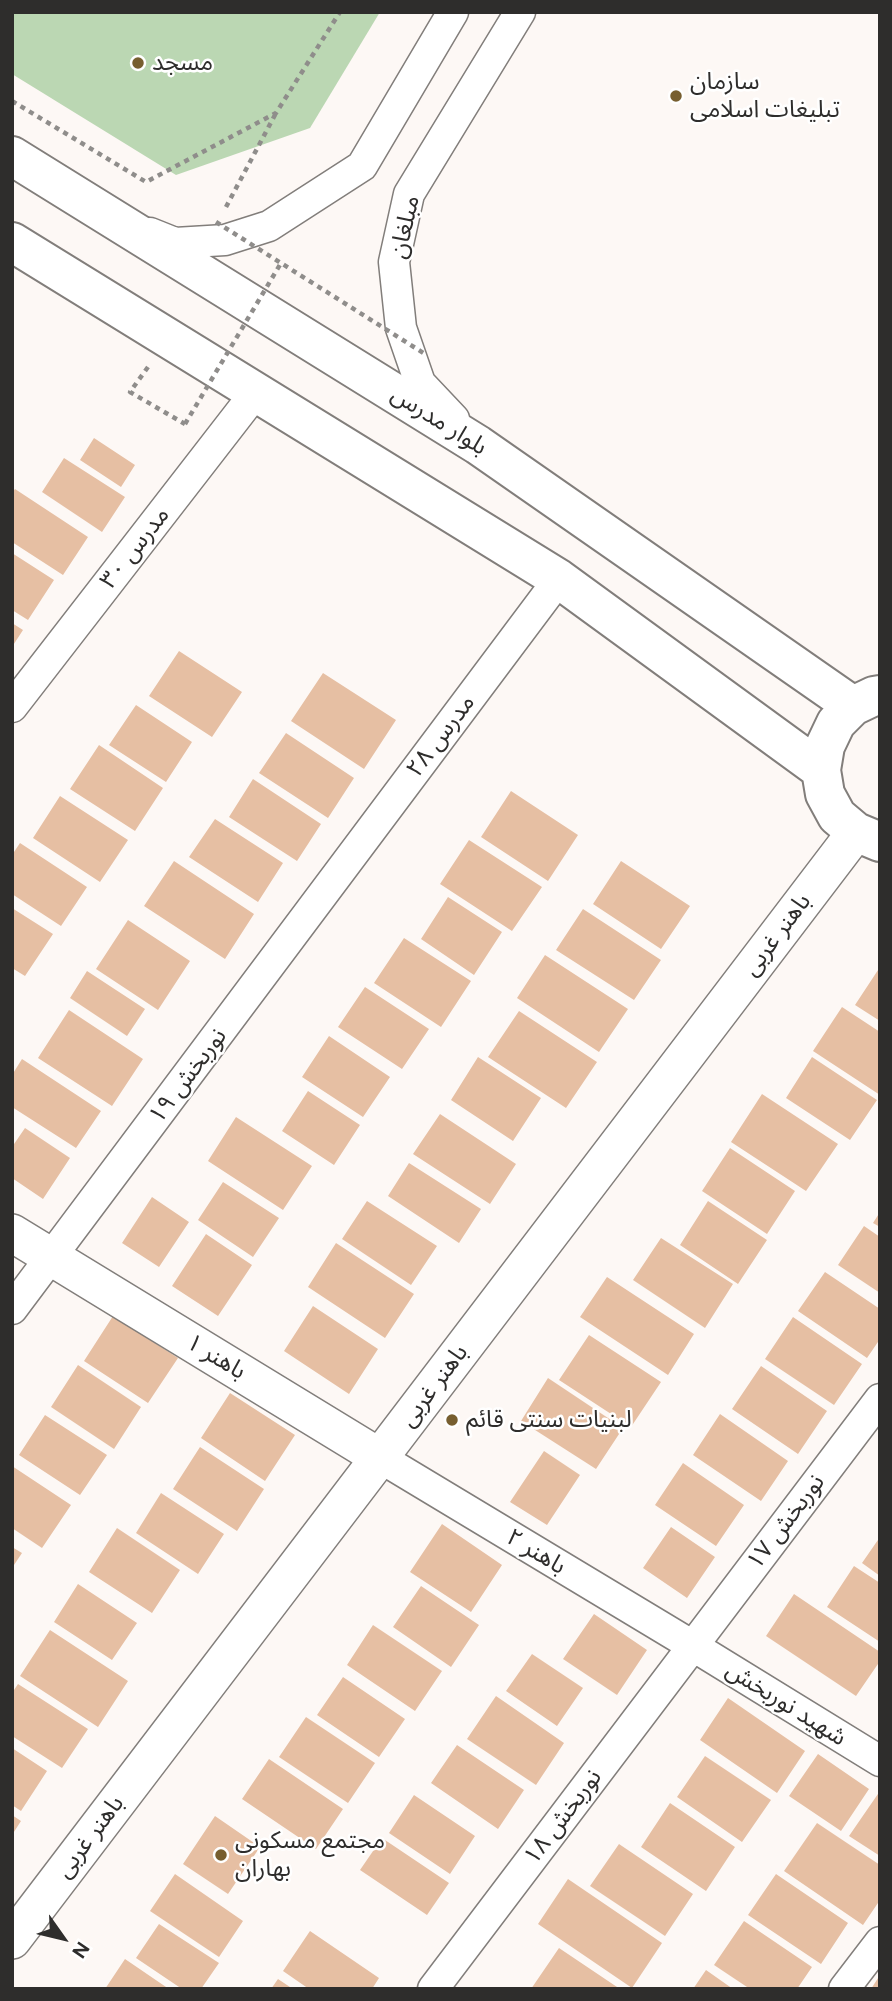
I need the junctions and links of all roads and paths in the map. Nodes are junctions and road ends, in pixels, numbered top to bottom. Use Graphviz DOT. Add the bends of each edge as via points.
graph roads {
  1 [pos="340,12"];
  2 [pos="453,12"];
  3 [pos="520,12"];
  4 [pos="12,101"];
  5 [pos="276,113"];
  6 [pos="12,156"];
  7 [pos="230,200"];
  8 [pos="110,216"];
  9 [pos="216,222"];
  10 [pos="12,242"];
  11 [pos="281,263"];
  12 [pos="425,354"];
  13 [pos="130,392"];
  14 [pos="256,392"];
  15 [pos="478,444"];
  16 [pos="559,579"];
  17 [pos="867,701"];
  18 [pos="13,706"];
  19 [pos="821,770"];
  20 [pos="868,837"];
  21 [pos="323,894"];
  22 [pos="12,1233"];
  23 [pos="52,1258"];
  24 [pos="12,1309"];
  25 [pos="880,1399"];
  26 [pos="379,1457"];
  27 [pos="693,1646"];
  28 [pos="880,1761"];
  29 [pos="12,1940"];
  30 [pos="880,1942"];
  31 [pos="433,1989"];
  32 [pos="844,1989"];
  1 -- 5 [label="path"];
  2 -- 8 [label="street" via="362,166 269,226 225,240 175,243"];
  3 -- 15 [label="street, مبلغان" via="409,194 394,262 401,328 420,383"];
  4 -- 5 [label="path" via="146,182"];
  5 -- 7 [label="path"];
  6 -- 8 [label="main road, بلوار مدرس"];
  8 -- 15 [label="main road, بلوار مدرس"];
  9 -- 11 [label="path, bridge"];
  10 -- 14 [label="main road"];
  11 -- 12 [label="path, bridge"];
  11 -- 13 [label="path, bridge" via="185,424"];
  14 -- 16 [label="main road"];
  14 -- 18 [label="street, مدرس ۳۰"];
  15 -- 17 [label="main road, بلوار مدرس"];
  16 -- 19 [label="main road"];
  16 -- 21 [label="street, مدرس ۲۸"];
  17 -- 19 [label="main road" via="836,723"];
  19 -- 20 [label="main road" via="825,794 837,816"];
  20 -- 26 [label="street, باهنر غربی"];
  21 -- 23 [label="street, نوربخش ۱۹"];
  22 -- 23 [label="street, باهنر ۱"];
  23 -- 24 [label="street, نوربخش ۱۹"];
  23 -- 26 [label="street, باهنر ۱"];
  25 -- 27 [label="street, نوربخش ۱۷"];
  26 -- 27 [label="street, باهنر ۲"];
  26 -- 29 [label="street, باهنر غربی"];
  27 -- 28 [label="street, شهید نوربخش"];
  27 -- 31 [label="street, نوربخش ۱۸"];
  30 -- 32 [label="street"];
}
